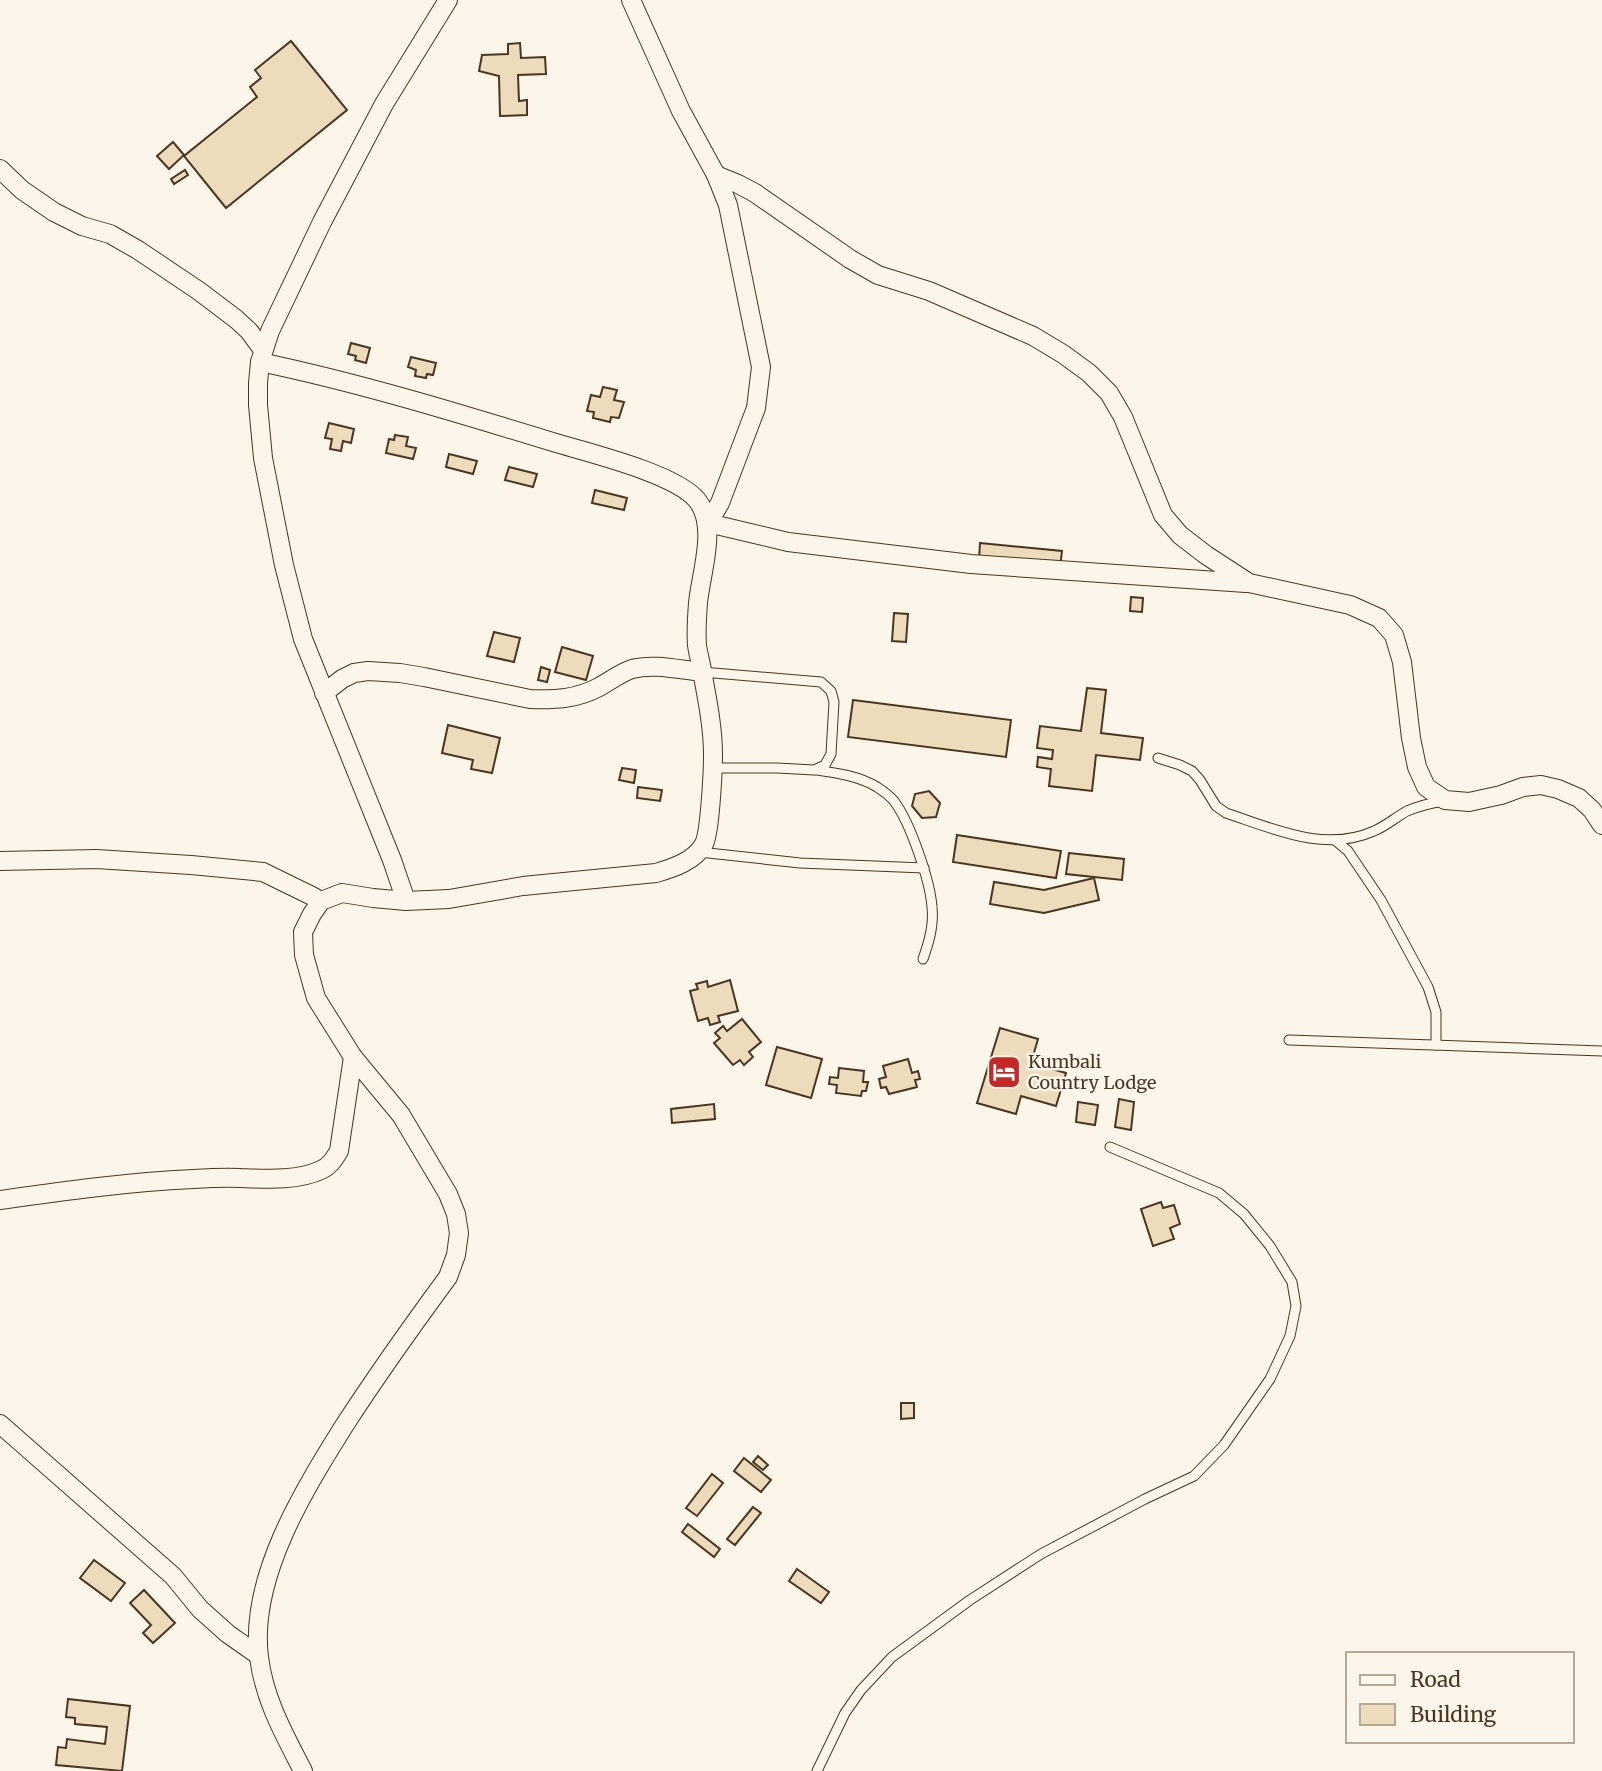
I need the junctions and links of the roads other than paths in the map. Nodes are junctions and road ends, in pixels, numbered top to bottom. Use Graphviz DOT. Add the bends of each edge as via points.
graph roads {
  1 [pos="448,0"];
  2 [pos="631,0"];
  3 [pos="0,169"];
  4 [pos="716,175"];
  5 [pos="262,356"];
  6 [pos="708,523"];
  7 [pos="1249,583"];
  8 [pos="702,671"];
  9 [pos="324,693"];
  10 [pos="1158,758"];
  11 [pos="712,768"];
  12 [pos="814,770"];
  13 [pos="1445,800"];
  14 [pos="1602,825"];
  15 [pos="1335,840"];
  16 [pos="698,852"];
  17 [pos="0,860"];
  18 [pos="924,868"];
  19 [pos="321,901"];
  20 [pos="406,901"];
  21 [pos="923,959"];
  22 [pos="1289,1040"];
  23 [pos="1436,1045"];
  24 [pos="1602,1051"];
  25 [pos="353,1057"];
  26 [pos="1110,1147"];
  27 [pos="0,1199"];
  28 [pos="0,1424"];
  29 [pos="258,1655"];
  30 [pos="303,1771"];
  31 [pos="817,1771"];
  1 -- 5 [label="street" via="384,104 270,331"];
  2 -- 4 [label="street" via="681,111"];
  3 -- 5 [label="street" via="54,212 110,234 199,290 249,331"];
  4 -- 6 [label="street" via="728,205 761,367 756,408"];
  4 -- 7 [label="street" via="755,193 878,275 929,291 1033,336 1089,373 1109,393 1123,417 1163,515 1180,535"];
  5 -- 6 [label="street" via="671,481 697,500"];
  5 -- 9 [label="street" via="258,405 263,458 303,639"];
  6 -- 7 [label="street" via="788,542 971,564"];
  6 -- 8 [label="street" via="698,602"];
  7 -- 13 [label="street" via="1350,605 1379,618 1394,635 1402,662 1417,767 1426,787"];
  8 -- 9 [label="street" via="631,669 586,694 551,699 368,671 354,673"];
  8 -- 11 [label="street"];
  8 -- 12 [label="lane" via="821,682 834,702 831,754 825,765"];
  9 -- 20 [label="street"];
  10 -- 15 [label="lane" via="1192,771 1226,813 1311,839"];
  11 -- 12 [label="lane"];
  11 -- 16 [label="street" via="705,842"];
  12 -- 18 [label="lane" via="851,775 893,800"];
  13 -- 14 [label="street" via="1469,802 1541,785 1579,798"];
  13 -- 15 [label="lane" via="1406,812 1357,837"];
  15 -- 23 [label="lane" via="1348,851 1381,900 1429,987 1436,1012"];
  16 -- 18 [label="lane" via="800,863"];
  16 -- 20 [label="street" via="677,867 656,873"];
  17 -- 19 [label="street" via="96,859 263,872"];
  18 -- 21 [label="lane" via="932,907 931,938"];
  19 -- 20 [label="street" via="342,893"];
  19 -- 25 [label="street" via="303,932 304,955 316,998"];
  22 -- 23 [label="lane"];
  23 -- 24 [label="lane"];
  25 -- 27 [label="street" via="339,1151 321,1170 270,1180 192,1179"];
  25 -- 29 [label="street" via="401,1115 448,1194 459,1233 456,1255 448,1277 312,1476 269,1574 261,1605"];
  26 -- 31 [label="lane" via="1219,1193 1270,1246 1292,1282 1296,1306 1290,1336 1270,1379 1224,1445 1194,1476 1041,1554 892,1657 845,1713"];
  28 -- 29 [label="street" via="173,1576 200,1609"];
  29 -- 30 [label="street" via="272,1709"];
}
